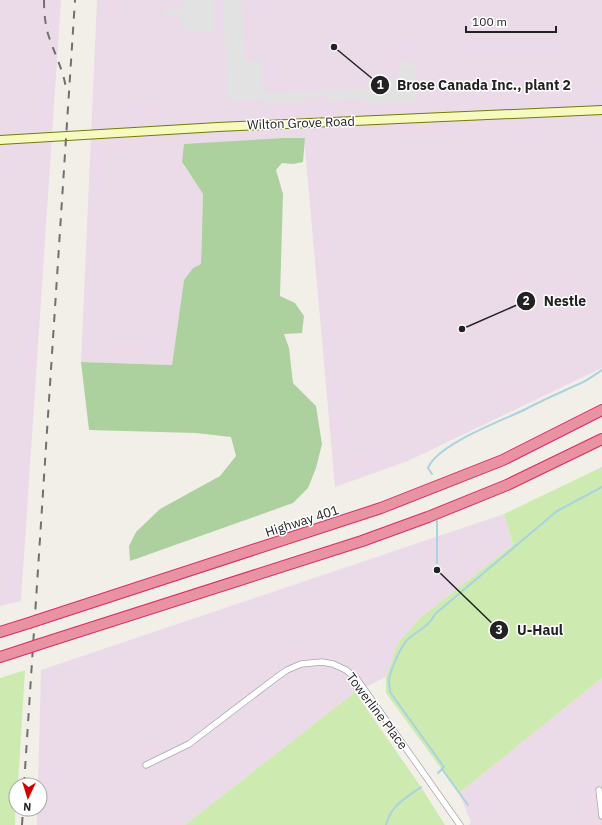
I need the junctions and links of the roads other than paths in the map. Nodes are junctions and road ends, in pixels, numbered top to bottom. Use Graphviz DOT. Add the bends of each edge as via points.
graph roads {
  1 [pos="602,110"];
  2 [pos="0,140"];
  3 [pos="602,410"];
  4 [pos="602,439"];
  5 [pos="0,632"];
  6 [pos="0,657"];
  7 [pos="146,765"];
  8 [pos="599,790"];
  9 [pos="602,816"];
  10 [pos="460,825"];
  1 -- 2 [label="main road, Wilton Grove Road" via="225,126"];
  3 -- 5 [label="highway, Highway 401" via="503,460 381,508"];
  4 -- 6 [label="highway, bridge" via="507,485 420,519"];
  7 -- 10 [label="street, Towerline Place" via="190,744 287,670 308,662 333,664 357,679"];
  8 -- 9 [label="street"];
}
